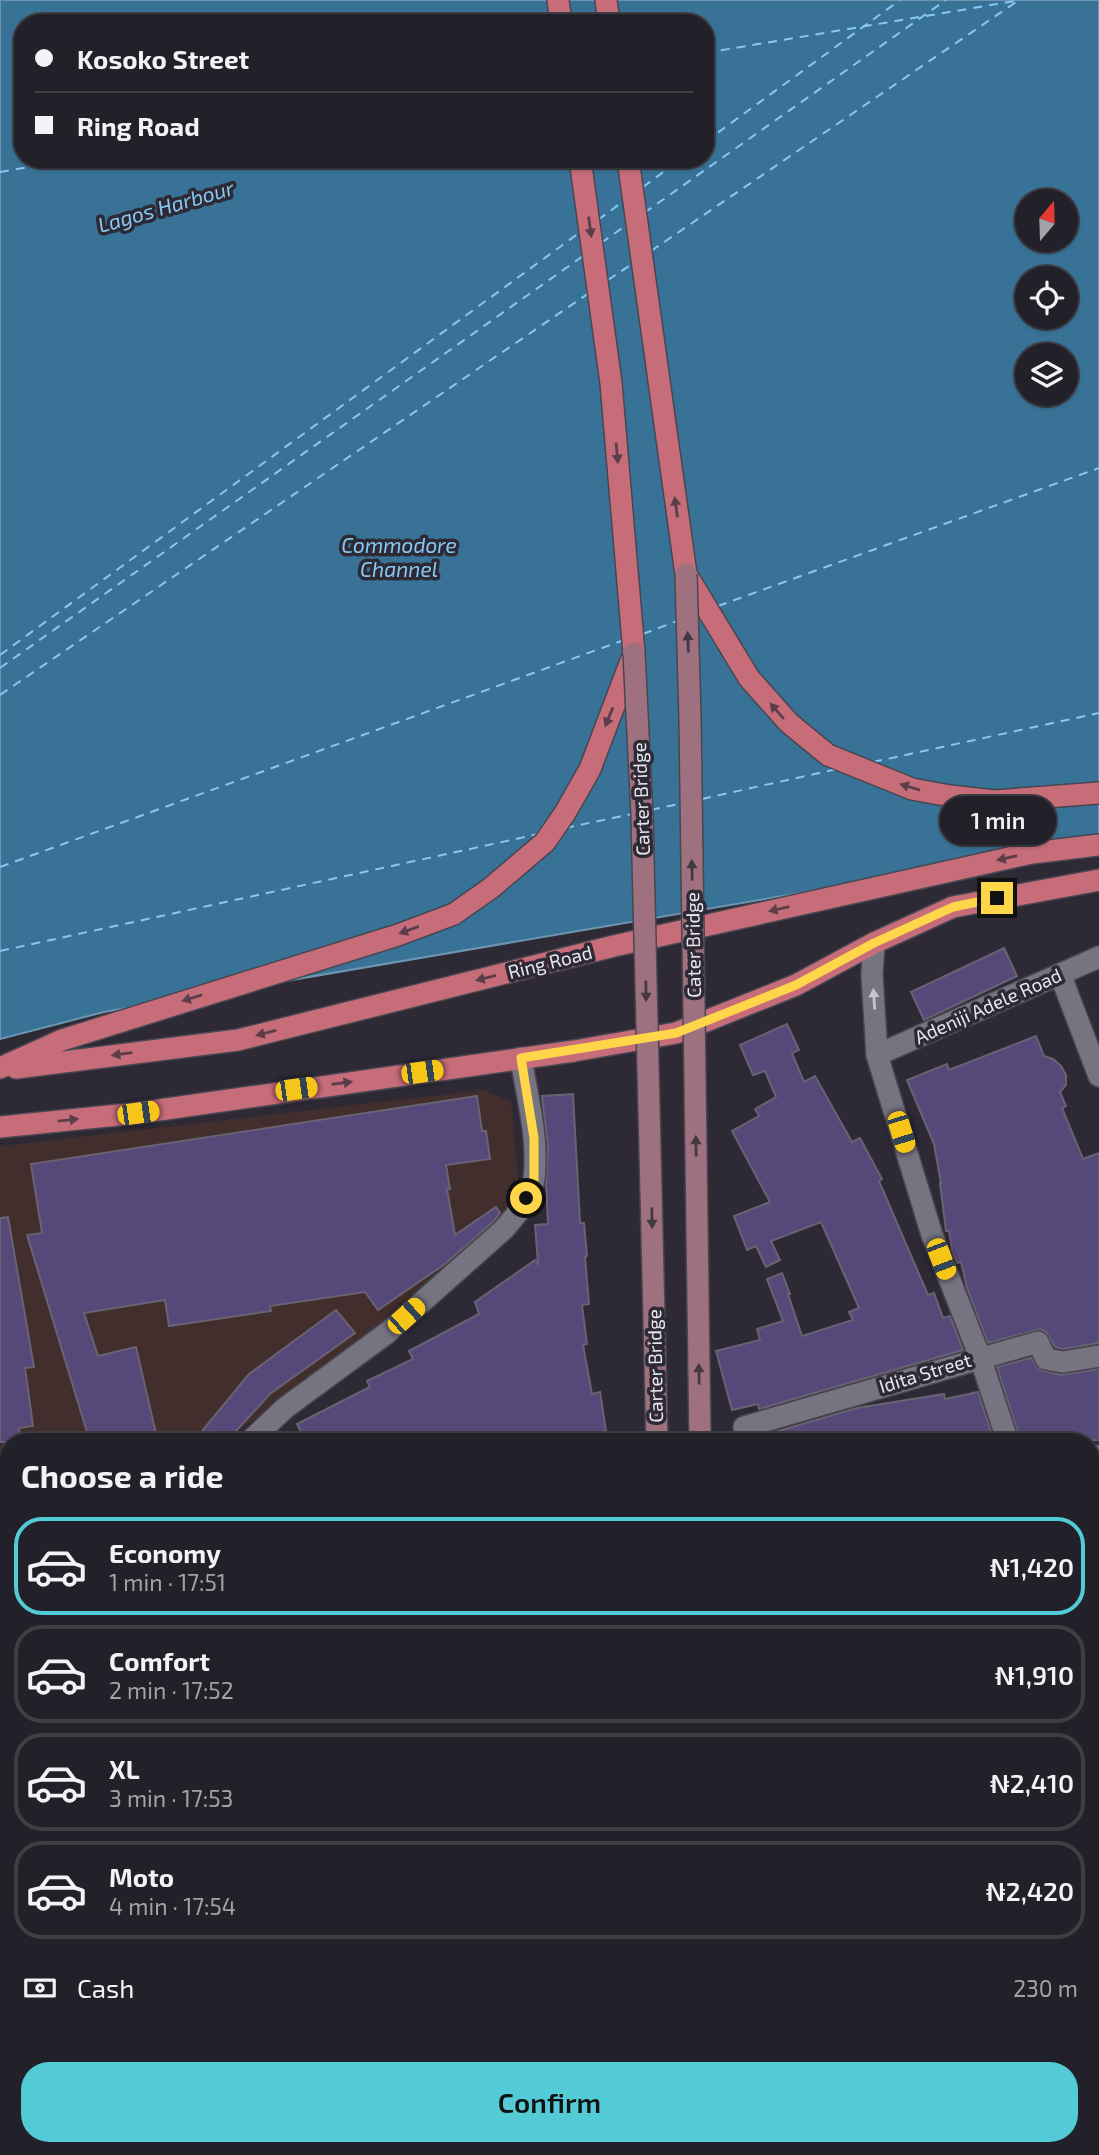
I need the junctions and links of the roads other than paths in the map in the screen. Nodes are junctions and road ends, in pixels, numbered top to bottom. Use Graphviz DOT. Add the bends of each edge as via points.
graph roads {
  1 [pos="581,168"];
  2 [pos="629,168"];
  3 [pos="685,575"];
  4 [pos="634,653"];
  5 [pos="1099,793"];
  6 [pos="1099,845"];
  7 [pos="1099,880"];
  8 [pos="874,943"];
  9 [pos="1099,957"];
  10 [pos="1060,974"];
  11 [pos="877,1055"];
  12 [pos="521,1058"];
  13 [pos="0,1069"];
  14 [pos="1099,1076"];
  15 [pos="0,1128"];
  16 [pos="1099,1356"];
  17 [pos="980,1357"];
  18 [pos="744,1427"];
  19 [pos="259,1433"];
  20 [pos="657,1433"];
  21 [pos="700,1433"];
  22 [pos="1005,1433"];
  1 -- 4 [label="main road, Carter Bridge, one-way" via="611,383"];
  3 -- 2 [label="main road, one-way"];
  5 -- 3 [label="main road, one-way" via="993,801 950,796 912,789 828,755 789,723 749,678"];
  21 -- 3 [label="main road, Cater Bridge, one-way, bridge"];
  4 -- 13 [label="main road, one-way" via="590,769 545,842 454,914 62,1040"];
  4 -- 20 [label="main road, Carter Bridge, one-way, bridge"];
  6 -- 13 [label="main road, Ring Road, one-way" via="1032,853 614,946 238,1040"];
  7 -- 8 [label="main road" via="953,907"];
  11 -- 8 [label="street, one-way"];
  8 -- 12 [label="main road" via="796,985 676,1033"];
  9 -- 10 [label="street, Adeniji Adele Road"];
  10 -- 11 [label="street, Adeniji Adele Road"];
  10 -- 14 [label="street"];
  11 -- 17 [label="street" via="932,1235"];
  15 -- 12 [label="main road, one-way" via="138,1113"];
  12 -- 19 [label="street" via="534,1138 534,1181 518,1214 387,1333"];
  16 -- 17 [label="street, Idita Street" via="1063,1362 1046,1359 1038,1342"];
  17 -- 18 [label="street, Idita Street"];
  17 -- 22 [label="street"];
}
